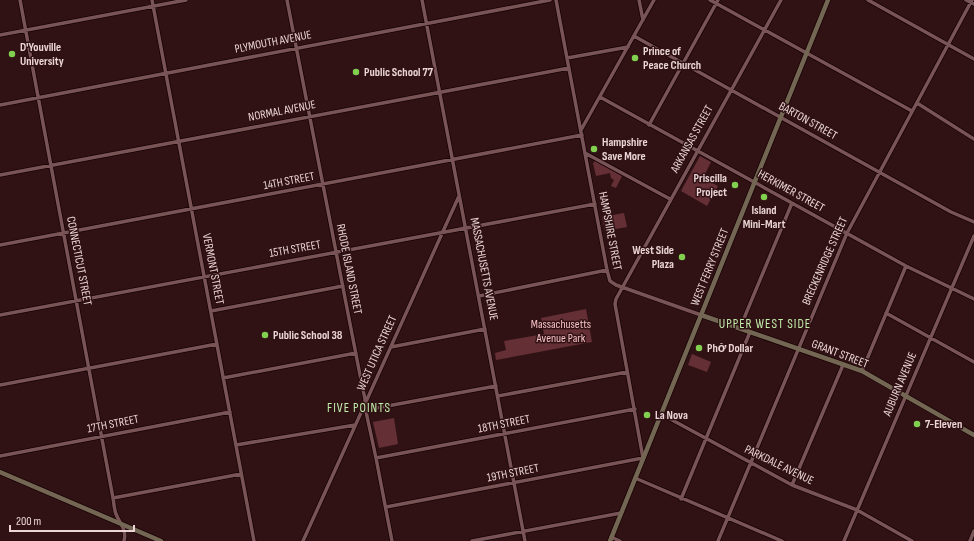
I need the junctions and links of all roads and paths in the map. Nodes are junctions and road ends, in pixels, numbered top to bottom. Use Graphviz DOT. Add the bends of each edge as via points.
graph roads {
  1 [pos="20,0"];
  2 [pos="152,0"];
  3 [pos="186,0"];
  4 [pos="287,0"];
  5 [pos="422,0"];
  6 [pos="550,0"];
  7 [pos="556,0"];
  8 [pos="639,0"];
  9 [pos="654,0"];
  10 [pos="710,0"];
  11 [pos="781,0"];
  12 [pos="828,0"];
  13 [pos="868,0"];
  14 [pos="966,0"];
  15 [pos="717,2"];
  16 [pos="972,2"];
  17 [pos="153,6"];
  18 [pos="643,20"];
  19 [pos="427,23"];
  20 [pos="25,30"];
  21 [pos="765,30"];
  22 [pos="0,35"];
  23 [pos="634,36"];
  24 [pos="948,44"];
  25 [pos="628,47"];
  26 [pos="296,48"];
  27 [pos="807,53"];
  28 [pos="567,58"];
  29 [pos="974,59"];
  30 [pos="683,63"];
  31 [pos="569,68"];
  32 [pos="166,73"];
  33 [pos="731,90"];
  34 [pos="440,92"];
  35 [pos="38,97"];
  36 [pos="600,97"];
  37 [pos="917,103"];
  38 [pos="0,105"];
  39 [pos="912,111"];
  40 [pos="309,116"];
  41 [pos="780,117"];
  42 [pos="649,125"];
  43 [pos="581,130"];
  44 [pos="582,135"];
  45 [pos="974,139"];
  46 [pos="179,142"];
  47 [pos="697,151"];
  48 [pos="585,153"];
  49 [pos="453,160"];
  50 [pos="50,166"];
  51 [pos="879,172"];
  52 [pos="0,175"];
  53 [pos="754,182"];
  54 [pos="322,185"];
  55 [pos="460,196"];
  56 [pos="670,199"];
  57 [pos="792,203"];
  58 [pos="594,204"];
  59 [pos="192,209"];
  60 [pos="974,222"];
  61 [pos="466,227"];
  62 [pos="443,232"];
  63 [pos="847,233"];
  64 [pos="63,234"];
  65 [pos="974,236"];
  66 [pos="0,246"];
  67 [pos="336,252"];
  68 [pos="906,266"];
  69 [pos="607,270"];
  70 [pos="204,276"];
  71 [pos="343,286"];
  72 [pos="622,287"];
  73 [pos="952,288"];
  74 [pos="479,296"];
  75 [pos="974,299"];
  76 [pos="76,300"];
  77 [pos="211,311"];
  78 [pos="886,313"];
  79 [pos="0,315"];
  80 [pos="701,315"];
  81 [pos="740,328"];
  82 [pos="485,329"];
  83 [pos="750,332"];
  84 [pos="931,338"];
  85 [pos="217,344"];
  86 [pos="391,347"];
  87 [pos="798,349"];
  88 [pos="356,354"];
  89 [pos="974,362"];
  90 [pos="843,365"];
  91 [pos="89,368"];
  92 [pos="862,371"];
  93 [pos="628,372"];
  94 [pos="223,378"];
  95 [pos="0,385"];
  96 [pos="496,386"];
  97 [pos="498,396"];
  98 [pos="906,396"];
  99 [pos="364,407"];
  100 [pos="635,409"];
  101 [pos="230,412"];
  102 [pos="661,414"];
  103 [pos="355,425"];
  104 [pos="505,434"];
  105 [pos="974,434"];
  106 [pos="101,436"];
  107 [pos="706,438"];
  108 [pos="236,445"];
  109 [pos="0,456"];
  110 [pos="376,458"];
  111 [pos="643,458"];
  112 [pos="750,463"];
  113 [pos="0,472"];
  114 [pos="241,474"];
  115 [pos="635,478"];
  116 [pos="514,483"];
  117 [pos="792,485"];
  118 [pos="113,498"];
  119 [pos="681,499"];
  120 [pos="386,507"];
  121 [pos="858,510"];
  122 [pos="621,513"];
  123 [pos="728,518"];
  124 [pos="122,524"];
  125 [pos="524,531"];
  126 [pos="974,531"];
  127 [pos="611,539"];
  128 [pos="124,541"];
  129 [pos="161,541"];
  130 [pos="254,541"];
  131 [pos="304,541"];
  132 [pos="392,541"];
  133 [pos="472,541"];
  134 [pos="526,541"];
  135 [pos="620,541"];
  136 [pos="718,541"];
  137 [pos="782,541"];
  138 [pos="844,541"];
  139 [pos="912,541"];
  140 [pos="970,541"];
  1 -- 20 [label="street, CONNECTICUT STREET"];
  2 -- 17 [label="street, VERMONT STREET"];
  3 -- 17 [label="street"];
  4 -- 26 [label="street, RHODE ISLAND STREET"];
  5 -- 19 [label="street, MASSACHUSETTS AVENUE"];
  6 -- 19 [label="street, PLYMOUTH AVENUE"];
  7 -- 28 [label="street, HAMPSHIRE STREET"];
  8 -- 18 [label="street"];
  9 -- 18 [label="street"];
  10 -- 15 [label="street"];
  11 -- 21 [label="street, ARKANSAS STREET"];
  12 -- 27 [label="street, WEST FERRY STREET"];
  13 -- 24 [label="street"];
  14 -- 16 [label="street"];
  15 -- 21 [label="street"];
  15 -- 30 [label="street"];
  16 -- 24 [label="street, BRECKENRIDGE STREET"];
  17 -- 20 [label="street"];
  17 -- 32 [label="street, VERMONT STREET"];
  18 -- 23 [label="street"];
  19 -- 26 [label="street, PLYMOUTH AVENUE"];
  19 -- 34 [label="street, MASSACHUSETTS AVENUE"];
  20 -- 22 [label="street"];
  20 -- 35 [label="street, CONNECTICUT STREET"];
  21 -- 27 [label="street"];
  21 -- 33 [label="street, ARKANSAS STREET"];
  23 -- 25 [label="street"];
  23 -- 30 [label="street, BARTON STREET"];
  24 -- 29 [label="street"];
  24 -- 37 [label="street, BRECKENRIDGE STREET"];
  25 -- 28 [label="street"];
  25 -- 36 [label="street"];
  26 -- 32 [label="street, PLYMOUTH AVENUE"];
  26 -- 40 [label="street, RHODE ISLAND STREET"];
  27 -- 39 [label="street"];
  27 -- 41 [label="street, WEST FERRY STREET"];
  28 -- 31 [label="street, HAMPSHIRE STREET"];
  30 -- 33 [label="street, BARTON STREET"];
  30 -- 42 [label="street"];
  31 -- 34 [label="street, NORMAL AVENUE"];
  31 -- 43 [label="street, HAMPSHIRE STREET"];
  32 -- 35 [label="street, PLYMOUTH AVENUE"];
  32 -- 46 [label="street, VERMONT STREET"];
  33 -- 41 [label="street, BARTON STREET"];
  33 -- 47 [label="street, ARKANSAS STREET"];
  34 -- 40 [label="street, NORMAL AVENUE"];
  34 -- 49 [label="street, MASSACHUSETTS AVENUE"];
  35 -- 38 [label="street, PLYMOUTH AVENUE"];
  35 -- 50 [label="street, CONNECTICUT STREET"];
  36 -- 42 [label="street, HERKIMER STREET"];
  36 -- 43 [label="street"];
  37 -- 39 [label="street, BRECKENRIDGE STREET"];
  37 -- 45 [label="street"];
  39 -- 51 [label="street, BRECKENRIDGE STREET"];
  40 -- 46 [label="street, NORMAL AVENUE"];
  40 -- 54 [label="street, RHODE ISLAND STREET"];
  41 -- 51 [label="street, BARTON STREET"];
  41 -- 53 [label="street, WEST FERRY STREET"];
  42 -- 47 [label="street, HERKIMER STREET"];
  43 -- 44 [label="street, HAMPSHIRE STREET"];
  44 -- 48 [label="street, HAMPSHIRE STREET"];
  44 -- 49 [label="street, 14TH STREET"];
  46 -- 50 [label="street, NORMAL AVENUE"];
  46 -- 59 [label="street, VERMONT STREET"];
  47 -- 53 [label="street, HERKIMER STREET"];
  47 -- 56 [label="street, ARKANSAS STREET"];
  48 -- 56 [label="street"];
  48 -- 58 [label="street, HAMPSHIRE STREET"];
  49 -- 54 [label="street, 14TH STREET"];
  49 -- 55 [label="street, MASSACHUSETTS AVENUE"];
  50 -- 52 [label="street, NORMAL AVENUE"];
  50 -- 64 [label="street, CONNECTICUT STREET"];
  51 -- 60 [label="street, BARTON STREET"];
  51 -- 63 [label="street, BRECKENRIDGE STREET"];
  53 -- 57 [label="street, HERKIMER STREET"];
  53 -- 80 [label="street, WEST FERRY STREET"];
  54 -- 59 [label="street, 14TH STREET"];
  54 -- 67 [label="street, RHODE ISLAND STREET"];
  55 -- 61 [label="street, MASSACHUSETTS AVENUE"];
  55 -- 62 [label="street, WEST UTICA STREET"];
  56 -- 72 [label="street, ARKANSAS STREET"];
  57 -- 63 [label="street, HERKIMER STREET"];
  57 -- 81 [label="street"];
  58 -- 61 [label="street, 15TH STREET"];
  58 -- 69 [label="street, HAMPSHIRE STREET"];
  59 -- 64 [label="street, 14TH STREET"];
  59 -- 70 [label="street, VERMONT STREET"];
  61 -- 62 [label="street, 15TH STREET"];
  61 -- 74 [label="street, MASSACHUSETTS AVENUE"];
  62 -- 67 [label="street, 15TH STREET"];
  62 -- 86 [label="street, WEST UTICA STREET"];
  63 -- 68 [label="street, HERKIMER STREET"];
  63 -- 87 [label="street, BRECKENRIDGE STREET"];
  64 -- 66 [label="street, 14TH STREET"];
  64 -- 76 [label="street, CONNECTICUT STREET"];
  65 -- 73 [label="street, AUBURN AVENUE"];
  67 -- 70 [label="street, 15TH STREET"];
  67 -- 71 [label="street, RHODE ISLAND STREET"];
  68 -- 73 [label="street, HERKIMER STREET"];
  68 -- 78 [label="street"];
  69 -- 72 [label="street, HAMPSHIRE STREET" via="610,281"];
  69 -- 74 [label="street"];
  70 -- 76 [label="street, 15TH STREET"];
  70 -- 77 [label="street, VERMONT STREET"];
  71 -- 77 [label="street"];
  71 -- 88 [label="street, RHODE ISLAND STREET"];
  72 -- 80 [label="street, GRANT STREET"];
  72 -- 93 [label="street, HAMPSHIRE STREET" via="615,304"];
  73 -- 75 [label="street, HERKIMER STREET"];
  73 -- 84 [label="street, AUBURN AVENUE"];
  74 -- 82 [label="street, MASSACHUSETTS AVENUE"];
  76 -- 79 [label="street, 15TH STREET"];
  76 -- 91 [label="street, CONNECTICUT STREET"];
  77 -- 85 [label="street, VERMONT STREET"];
  78 -- 84 [label="street"];
  78 -- 92 [label="street"];
  80 -- 81 [label="street, GRANT STREET"];
  80 -- 102 [label="street, WEST FERRY STREET"];
  81 -- 83 [label="street, GRANT STREET"];
  82 -- 86 [label="street"];
  82 -- 96 [label="street, MASSACHUSETTS AVENUE"];
  83 -- 87 [label="street, GRANT STREET"];
  83 -- 107 [label="street"];
  84 -- 89 [label="street"];
  84 -- 98 [label="street, AUBURN AVENUE"];
  85 -- 91 [label="street"];
  85 -- 94 [label="street, VERMONT STREET"];
  86 -- 99 [label="street, WEST UTICA STREET"];
  87 -- 90 [label="street, GRANT STREET"];
  87 -- 112 [label="street, BRECKENRIDGE STREET"];
  88 -- 94 [label="street"];
  88 -- 99 [label="street, RHODE ISLAND STREET"];
  90 -- 92 [label="street, GRANT STREET"];
  90 -- 117 [label="street"];
  91 -- 95 [label="street"];
  91 -- 106 [label="street, CONNECTICUT STREET"];
  92 -- 98 [label="street, GRANT STREET"];
  93 -- 97 [label="street"];
  93 -- 100 [label="street, HAMPSHIRE STREET"];
  94 -- 101 [label="street, VERMONT STREET"];
  96 -- 97 [label="street, MASSACHUSETTS AVENUE"];
  96 -- 99 [label="street" via="371,409"];
  97 -- 104 [label="street, MASSACHUSETTS AVENUE"];
  98 -- 105 [label="street, GRANT STREET"];
  98 -- 121 [label="street, AUBURN AVENUE"];
  99 -- 103 [label="street, WEST UTICA STREET"];
  99 -- 110 [label="street, RHODE ISLAND STREET"];
  100 -- 104 [label="street, 18TH STREET"];
  100 -- 111 [label="street, HAMPSHIRE STREET"];
  101 -- 106 [label="street, 17TH STREET"];
  101 -- 108 [label="street, VERMONT STREET"];
  102 -- 107 [label="street, PARKDALE AVENUE"];
  102 -- 111 [label="street, WEST FERRY STREET"];
  103 -- 108 [label="street"];
  103 -- 131 [label="street, WEST UTICA STREET"];
  104 -- 110 [label="street, 18TH STREET"];
  104 -- 116 [label="street, MASSACHUSETTS AVENUE"];
  106 -- 109 [label="street, 17TH STREET"];
  106 -- 118 [label="street, CONNECTICUT STREET"];
  107 -- 112 [label="street, PARKDALE AVENUE"];
  107 -- 119 [label="street"];
  108 -- 114 [label="street, VERMONT STREET"];
  110 -- 120 [label="street, RHODE ISLAND STREET"];
  111 -- 115 [label="street, WEST FERRY STREET"];
  111 -- 116 [label="street, 19TH STREET"];
  112 -- 117 [label="street, PARKDALE AVENUE"];
  112 -- 123 [label="street, BRECKENRIDGE STREET"];
  113 -- 124 [label="street"];
  114 -- 118 [label="street"];
  114 -- 130 [label="street, VERMONT STREET"];
  115 -- 119 [label="street"];
  115 -- 122 [label="street, WEST FERRY STREET"];
  116 -- 120 [label="street, 19TH STREET"];
  116 -- 125 [label="street, MASSACHUSETTS AVENUE"];
  117 -- 121 [label="street, PARKDALE AVENUE"];
  118 -- 124 [label="street, CONNECTICUT STREET" via="116,514"];
  119 -- 123 [label="street"];
  120 -- 132 [label="street, RHODE ISLAND STREET"];
  121 -- 138 [label="street, AUBURN AVENUE"];
  121 -- 139 [label="street, PARKDALE AVENUE"];
  122 -- 125 [label="street"];
  122 -- 127 [label="street, WEST FERRY STREET"];
  123 -- 136 [label="street, BRECKENRIDGE STREET"];
  123 -- 137 [label="street"];
  124 -- 128 [label="street, CONNECTICUT STREET"];
  124 -- 129 [label="street"];
  125 -- 133 [label="street"];
  125 -- 134 [label="street, MASSACHUSETTS AVENUE"];
  126 -- 140 [label="street"];
  127 -- 135 [label="street"];
}
